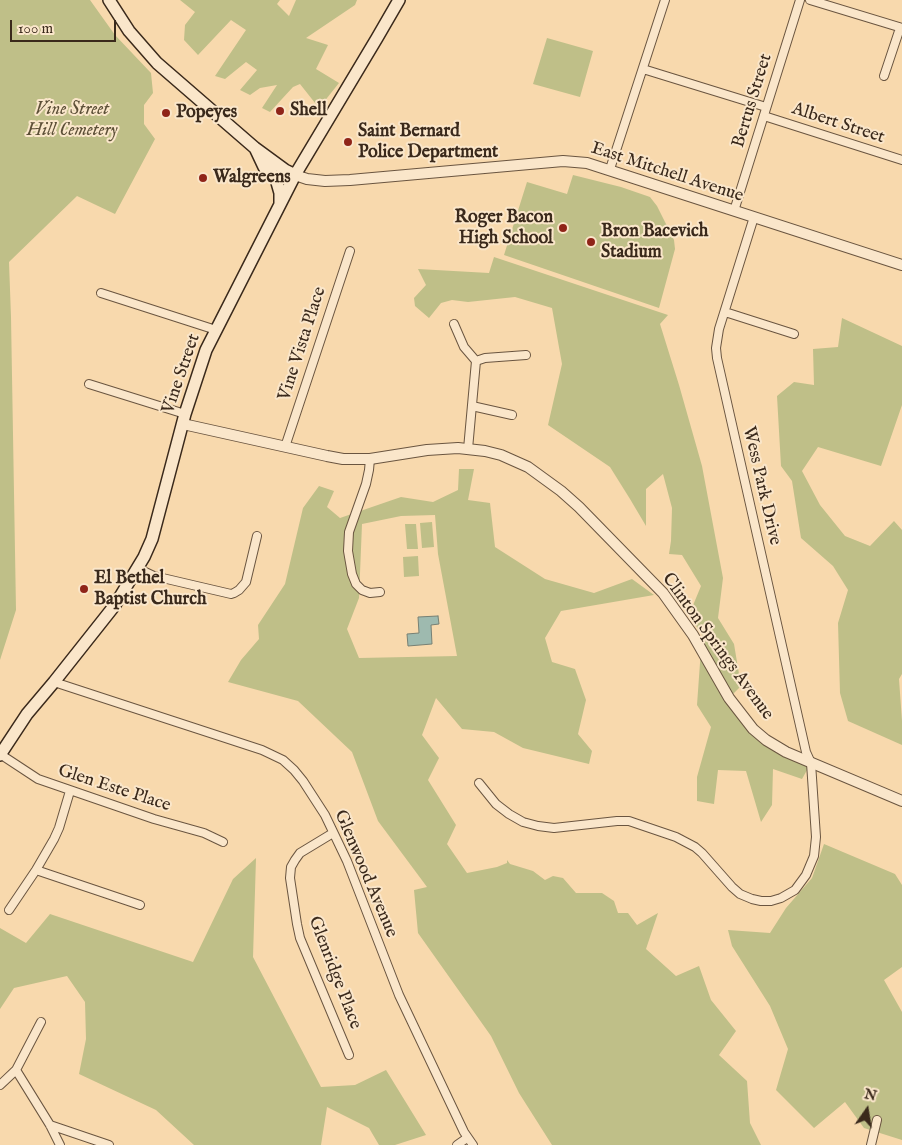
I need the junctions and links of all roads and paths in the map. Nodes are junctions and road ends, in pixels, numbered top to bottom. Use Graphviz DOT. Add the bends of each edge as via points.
graph roads {
  1 [pos="109,0"];
  2 [pos="399,0"];
  3 [pos="665,0"];
  4 [pos="800,0"];
  5 [pos="810,0"];
  6 [pos="901,28"];
  7 [pos="643,69"];
  8 [pos="884,76"];
  9 [pos="766,108"];
  10 [pos="764,116"];
  11 [pos="255,148"];
  12 [pos="902,160"];
  13 [pos="610,170"];
  14 [pos="295,175"];
  15 [pos="280,204"];
  16 [pos="734,211"];
  17 [pos="754,217"];
  18 [pos="350,251"];
  19 [pos="902,265"];
  20 [pos="101,293"];
  21 [pos="724,312"];
  22 [pos="454,324"];
  23 [pos="216,330"];
  24 [pos="794,334"];
  25 [pos="526,355"];
  26 [pos="476,362"];
  27 [pos="89,384"];
  28 [pos="472,406"];
  29 [pos="512,415"];
  30 [pos="184,419"];
  31 [pos="285,447"];
  32 [pos="468,449"];
  33 [pos="370,459"];
  34 [pos="257,536"];
  35 [pos="137,568"];
  36 [pos="380,592"];
  37 [pos="54,682"];
  38 [pos="0,754"];
  39 [pos="811,763"];
  40 [pos="480,783"];
  41 [pos="70,791"];
  42 [pos="902,801"];
  43 [pos="333,833"];
  44 [pos="223,842"];
  45 [pos="36,870"];
  46 [pos="140,905"];
  47 [pos="9,910"];
  48 [pos="41,1022"];
  49 [pos="349,1055"];
  50 [pos="16,1070"];
  51 [pos="0,1085"];
  52 [pos="878,1120"];
  53 [pos="50,1124"];
  54 [pos="467,1138"];
  55 [pos="60,1145"];
  56 [pos="109,1145"];
  57 [pos="457,1145"];
  58 [pos="473,1145"];
  59 [pos="872,1145"];
  1 -- 11 [label="main road" via="150,55"];
  2 -- 14 [label="main road, Vine Street"];
  3 -- 7 [label="street"];
  4 -- 9 [label="street, Bertus Street"];
  5 -- 6 [label="street"];
  6 -- 8 [label="street"];
  7 -- 9 [label="street, Albert Street"];
  7 -- 13 [label="street"];
  9 -- 10 [label="street, Bertus Street"];
  10 -- 12 [label="street, Albert Street"];
  10 -- 16 [label="street, Bertus Street"];
  11 -- 14 [label="main road"];
  11 -- 15 [label="main road" via="264,166 276,179"];
  13 -- 14 [label="street, East Mitchell Avenue" via="587,162 563,161 350,180 325,181"];
  13 -- 16 [label="street, East Mitchell Avenue"];
  14 -- 15 [label="main road, Vine Street"];
  15 -- 23 [label="main road, Vine Street"];
  16 -- 17 [label="street, East Mitchell Avenue"];
  17 -- 19 [label="street, East Mitchell Avenue"];
  17 -- 21 [label="street, Wess Park Drive"];
  18 -- 31 [label="street, Vine Vista Place"];
  20 -- 23 [label="street"];
  21 -- 24 [label="street"];
  21 -- 39 [label="street, Wess Park Drive" via="717,338 717,358"];
  22 -- 26 [label="street" via="464,347"];
  23 -- 30 [label="main road, Vine Street" via="206,350"];
  25 -- 26 [label="street" via="485,358"];
  26 -- 28 [label="street"];
  27 -- 30 [label="street"];
  28 -- 29 [label="street"];
  28 -- 32 [label="street"];
  30 -- 31 [label="street, Clinton Springs Avenue"];
  30 -- 35 [label="main road, Vine Street" via="152,539"];
  31 -- 33 [label="street, Clinton Springs Avenue" via="327,456"];
  32 -- 33 [label="street, Clinton Springs Avenue" via="427,450"];
  32 -- 39 [label="street, Clinton Springs Avenue" via="511,458 528,467 579,507 663,594 693,635 729,698 754,729 780,749"];
  33 -- 36 [label="street" via="366,484 349,532 348,552 356,584 370,593"];
  34 -- 35 [label="street" via="246,582 231,594 154,576"];
  35 -- 37 [label="main road, Vine Street" via="115,605"];
  37 -- 38 [label="main road, Vine Street" via="26,714"];
  37 -- 43 [label="street, Glenwood Avenue" via="262,750 283,760 303,781"];
  38 -- 41 [label="street, Glen Este Place" via="38,780"];
  39 -- 40 [label="street, Wess Park Drive" via="816,837 814,856 806,875 794,890 771,901 740,894 702,853 676,837 629,821 554,828 523,822 496,804"];
  39 -- 42 [label="street, Clinton Springs Avenue"];
  41 -- 44 [label="street, Glen Este Place"];
  41 -- 45 [label="street" via="56,833"];
  43 -- 49 [label="street, Glenridge Place" via="300,853 290,878 300,938"];
  43 -- 54 [label="street, Glenwood Avenue" via="399,994"];
  45 -- 46 [label="street"];
  45 -- 47 [label="street"];
  48 -- 50 [label="street"];
  50 -- 51 [label="street"];
  50 -- 53 [label="street"];
  52 -- 59 [label="street"];
  53 -- 55 [label="street"];
  53 -- 56 [label="street"];
  54 -- 57 [label="street"];
  54 -- 58 [label="street, Glenwood Avenue"];
}
